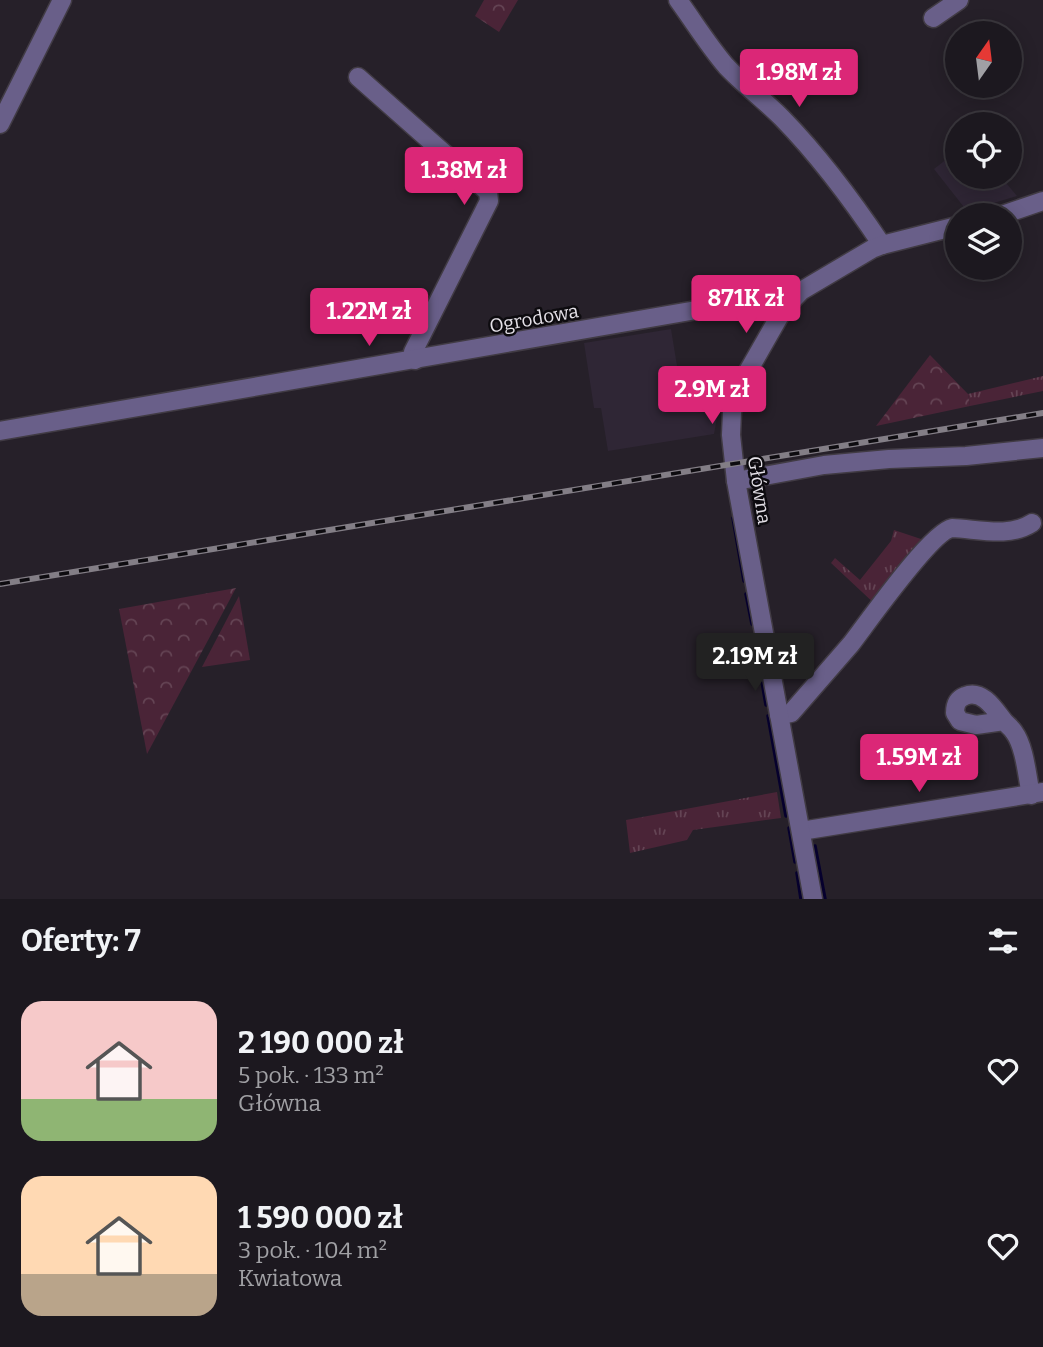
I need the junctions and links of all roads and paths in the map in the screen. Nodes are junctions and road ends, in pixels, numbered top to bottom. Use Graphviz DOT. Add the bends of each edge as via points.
graph roads {
  1 [pos="62,0"];
  2 [pos="678,0"];
  3 [pos="959,0"];
  4 [pos="933,18"];
  5 [pos="358,77"];
  6 [pos="0,124"];
  7 [pos="1043,201"];
  8 [pos="1022,208"];
  9 [pos="945,229"];
  10 [pos="882,245"];
  11 [pos="783,310"];
  12 [pos="415,360"];
  13 [pos="0,431"];
  14 [pos="1043,448"];
  15 [pos="736,481"];
  16 [pos="1032,523"];
  17 [pos="779,715"];
  18 [pos="1004,721"];
  19 [pos="1037,794"];
  20 [pos="801,831"];
  21 [pos="813,899"];
  1 -- 6 [label="street"];
  2 -- 10 [label="street" via="728,68 782,117 815,155"];
  3 -- 4 [label="street"];
  5 -- 12 [label="street" via="488,191 489,201 413,352"];
  7 -- 8 [label="street"];
  9 -- 10 [label="street, Główna"];
  10 -- 11 [label="street, Główna" via="808,286"];
  11 -- 12 [label="street, Ogrodowa" via="754,300"];
  11 -- 15 [label="street, Główna" via="735,398 731,435"];
  12 -- 13 [label="street, Ogrodowa"];
  14 -- 15 [label="street" via="824,465"];
  15 -- 17 [label="street, Główna"];
  16 -- 17 [label="street" via="1012,531 952,528 940,534 791,713"];
  17 -- 20 [label="street, Główna"];
  18 -- 19 [label="street" via="1015,732"];
  19 -- 20 [label="street"];
  20 -- 21 [label="street, Główna"];
}
